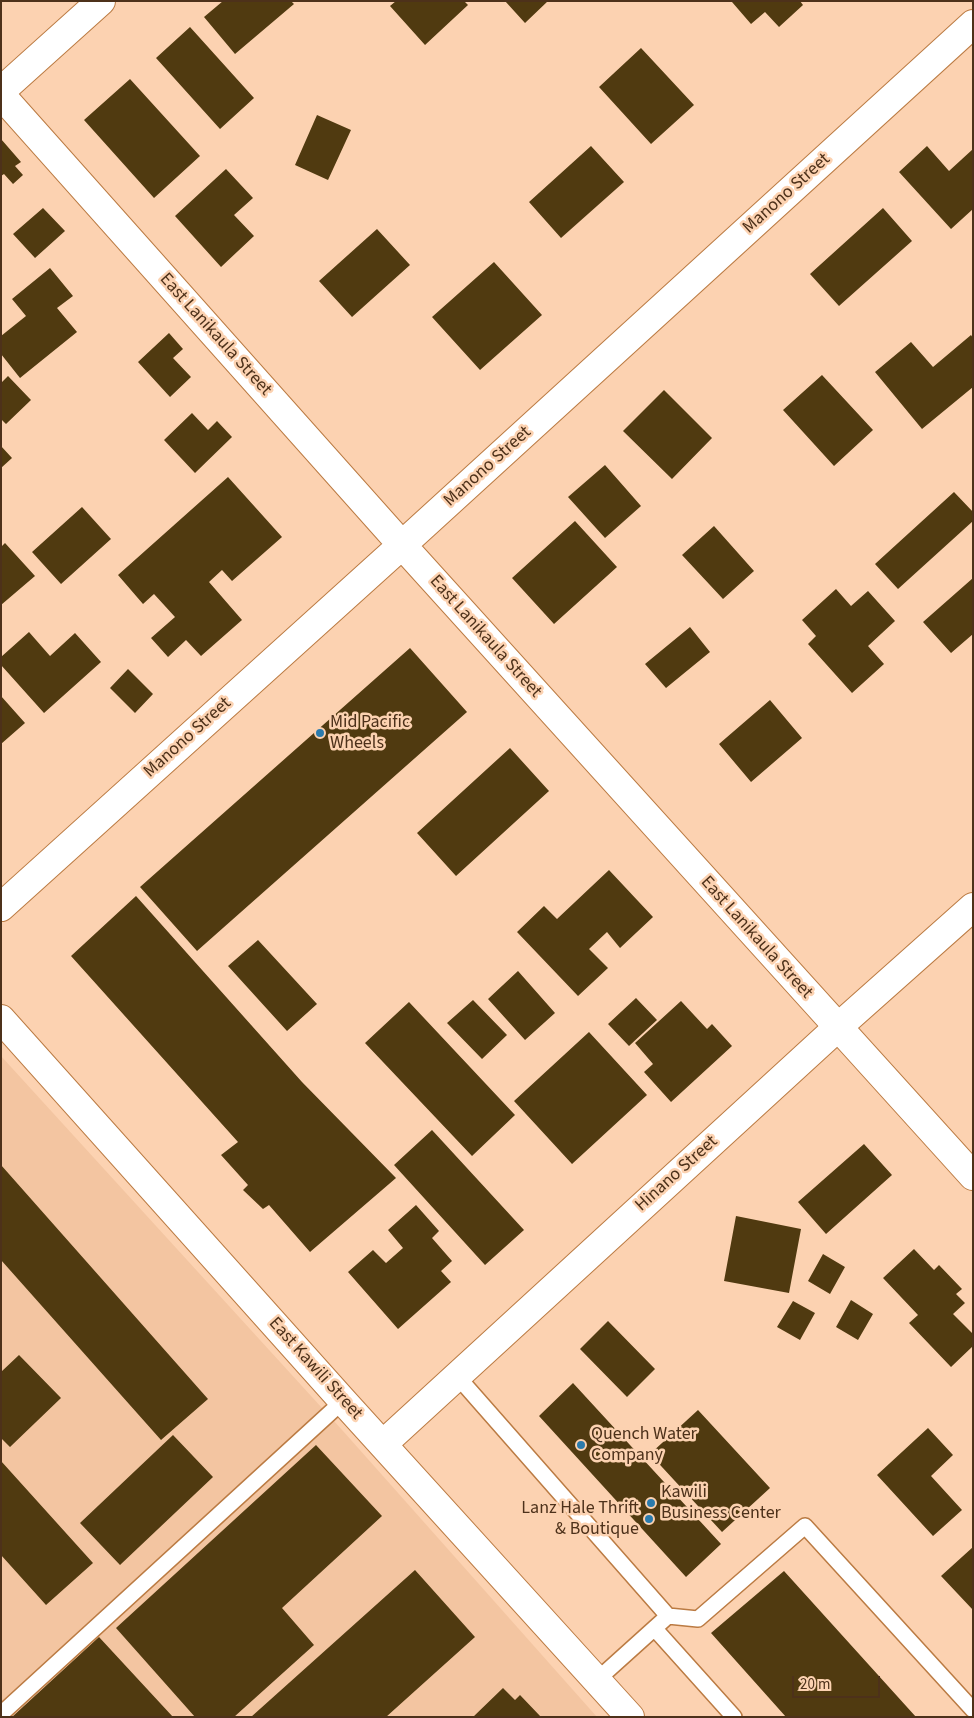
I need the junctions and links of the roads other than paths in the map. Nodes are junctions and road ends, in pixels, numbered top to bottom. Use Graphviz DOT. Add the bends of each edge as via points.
graph roads {
  1 [pos="101,1"];
  2 [pos="973,24"];
  3 [pos="1,93"];
  4 [pos="402,545"];
  5 [pos="1,907"];
  6 [pos="973,907"];
  7 [pos="1,1019"];
  8 [pos="837,1028"];
  9 [pos="973,1176"];
  10 [pos="457,1376"];
  11 [pos="343,1401"];
  12 [pos="382,1444"];
  13 [pos="668,1616"];
  14 [pos="655,1629"];
  15 [pos="597,1680"];
  16 [pos="973,1710"];
  17 [pos="1,1714"];
  18 [pos="630,1717"];
  19 [pos="734,1717"];
  1 -- 3 [label="street"];
  2 -- 4 [label="street, Manono Street"];
  3 -- 4 [label="street, East Lanikaula Street"];
  4 -- 5 [label="street, Manono Street"];
  4 -- 8 [label="street, East Lanikaula Street"];
  6 -- 8 [label="street, Hinano Street"];
  7 -- 11 [label="street, East Kawili Street"];
  8 -- 9 [label="street, East Lanikaula Street"];
  8 -- 10 [label="street, Hinano Street"];
  10 -- 12 [label="street, Hinano Street"];
  10 -- 13 [label="lane"];
  11 -- 12 [label="street, East Kawili Street"];
  11 -- 17 [label="lane"];
  12 -- 15 [label="street, East Kawili Street"];
  13 -- 14 [label="lane"];
  13 -- 16 [label="lane" via="698,1619 806,1526"];
  14 -- 15 [label="lane"];
  14 -- 19 [label="lane"];
  15 -- 18 [label="street, East Kawili Street"];
}
